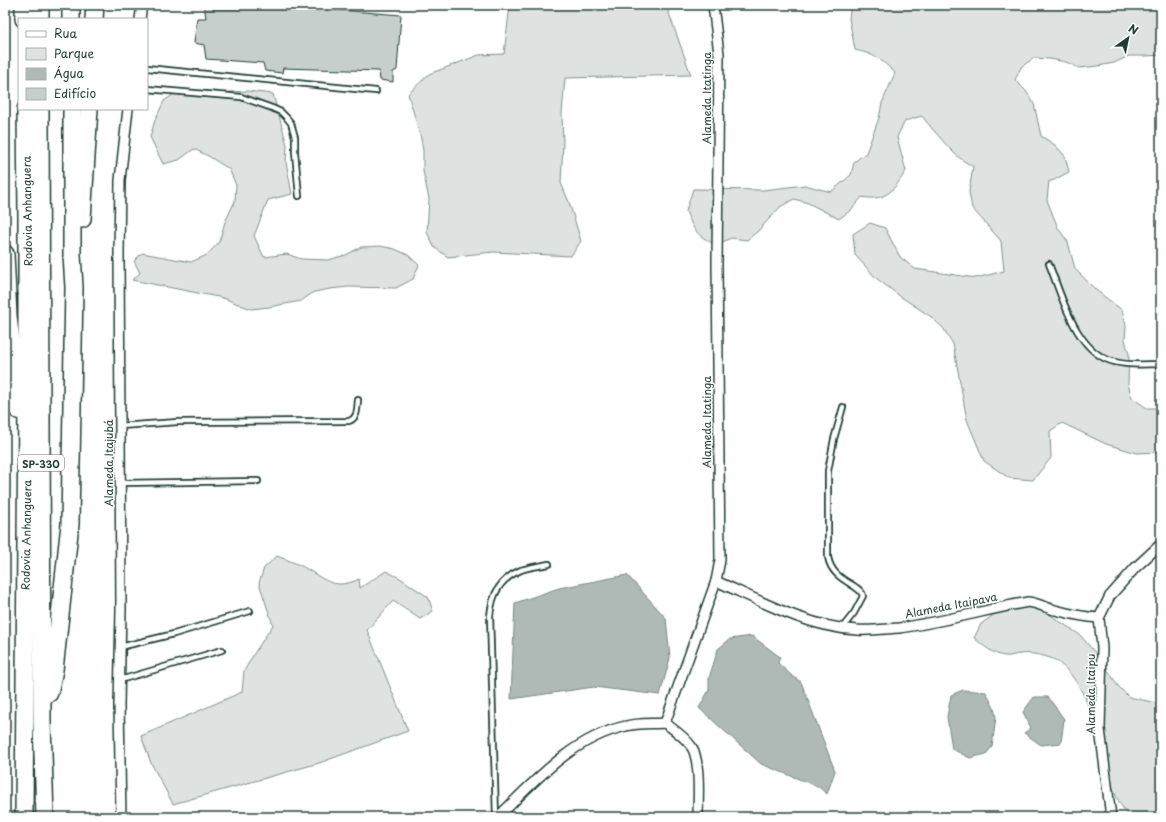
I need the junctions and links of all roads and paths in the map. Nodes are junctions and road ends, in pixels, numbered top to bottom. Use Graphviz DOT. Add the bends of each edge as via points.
graph roads {
  1 [pos="24,5"];
  2 [pos="40,5"];
  3 [pos="71,5"];
  4 [pos="95,5"];
  5 [pos="142,5"];
  6 [pos="712,5"];
  7 [pos="24,18"];
  8 [pos="40,18"];
  9 [pos="71,18"];
  10 [pos="94,18"];
  11 [pos="140,18"];
  12 [pos="148,68"];
  13 [pos="148,89"];
  14 [pos="376,91"];
  15 [pos="26,110"];
  16 [pos="40,110"];
  17 [pos="72,110"];
  18 [pos="89,110"];
  19 [pos="128,110"];
  20 [pos="299,196"];
  21 [pos="5,254"];
  22 [pos="1049,264"];
  23 [pos="74,287"];
  24 [pos="1161,364"];
  25 [pos="358,400"];
  26 [pos="842,407"];
  27 [pos="120,426"];
  28 [pos="258,481"];
  29 [pos="120,483"];
  30 [pos="27,486"];
  31 [pos="1161,544"];
  32 [pos="549,564"];
  33 [pos="716,581"];
  34 [pos="250,611"];
  35 [pos="1099,618"];
  36 [pos="842,628"];
  37 [pos="120,647"];
  38 [pos="222,650"];
  39 [pos="120,680"];
  40 [pos="42,722"];
  41 [pos="665,724"];
  42 [pos="24,817"];
  43 [pos="44,817"];
  44 [pos="120,817"];
  45 [pos="497,817"];
  46 [pos="698,817"];
  47 [pos="1111,817"];
  1 -- 7 [label="highway"];
  2 -- 8 [label="highway"];
  3 -- 9 [label="highway"];
  4 -- 10 [label="highway"];
  5 -- 11 [label="street"];
  6 -- 33 [label="street, Alameda Itatinga" via="718,54 716,264 720,560"];
  12 -- 14 [label="lane"];
  13 -- 20 [label="lane" via="241,97 281,112 291,123 295,137"];
  15 -- 30 [label="highway, Rodovia Anhanguera / SP-330"];
  16 -- 40 [label="highway, Rodovia Anhanguera / SP-330"];
  17 -- 23 [label="highway"];
  18 -- 23 [label="highway" via="83,216"];
  19 -- 27 [label="street, Alameda Itajubá" via="120,180"];
  21 -- 30 [label="highway" via="9,324"];
  22 -- 24 [label="lane" via="1074,328 1088,348 1114,362"];
  23 -- 40 [label="highway" via="70,524 54,670"];
  25 -- 27 [label="lane" via="356,416 349,421 178,422"];
  26 -- 36 [label="lane" via="828,472 828,557 832,570 862,592 863,596 854,614"];
  27 -- 29 [label="street, Alameda Itajubá"];
  28 -- 29 [label="lane"];
  29 -- 37 [label="street, Alameda Itajubá"];
  30 -- 42 [label="highway, Rodovia Anhanguera / SP-330"];
  31 -- 35 [label="street" via="1110,596"];
  32 -- 45 [label="lane" via="522,570 508,578 498,588 491,603"];
  33 -- 36 [label="street, Alameda Itaipava" via="806,620"];
  33 -- 41 [label="street, Alameda Itatinga"];
  34 -- 37 [label="lane"];
  35 -- 36 [label="street, Alameda Itaipava" via="1078,616 1028,602 916,626 877,630"];
  35 -- 47 [label="street, Alameda Itaipu" via="1102,648 1100,729"];
  37 -- 39 [label="street, Alameda Itajubá"];
  38 -- 39 [label="lane"];
  39 -- 44 [label="street, Alameda Itajubá"];
  40 -- 43 [label="highway, Rodovia Anhanguera / SP-330"];
  41 -- 45 [label="street" via="626,726 578,746 557,760"];
  41 -- 46 [label="street" via="683,736 692,747 696,758"];
}
